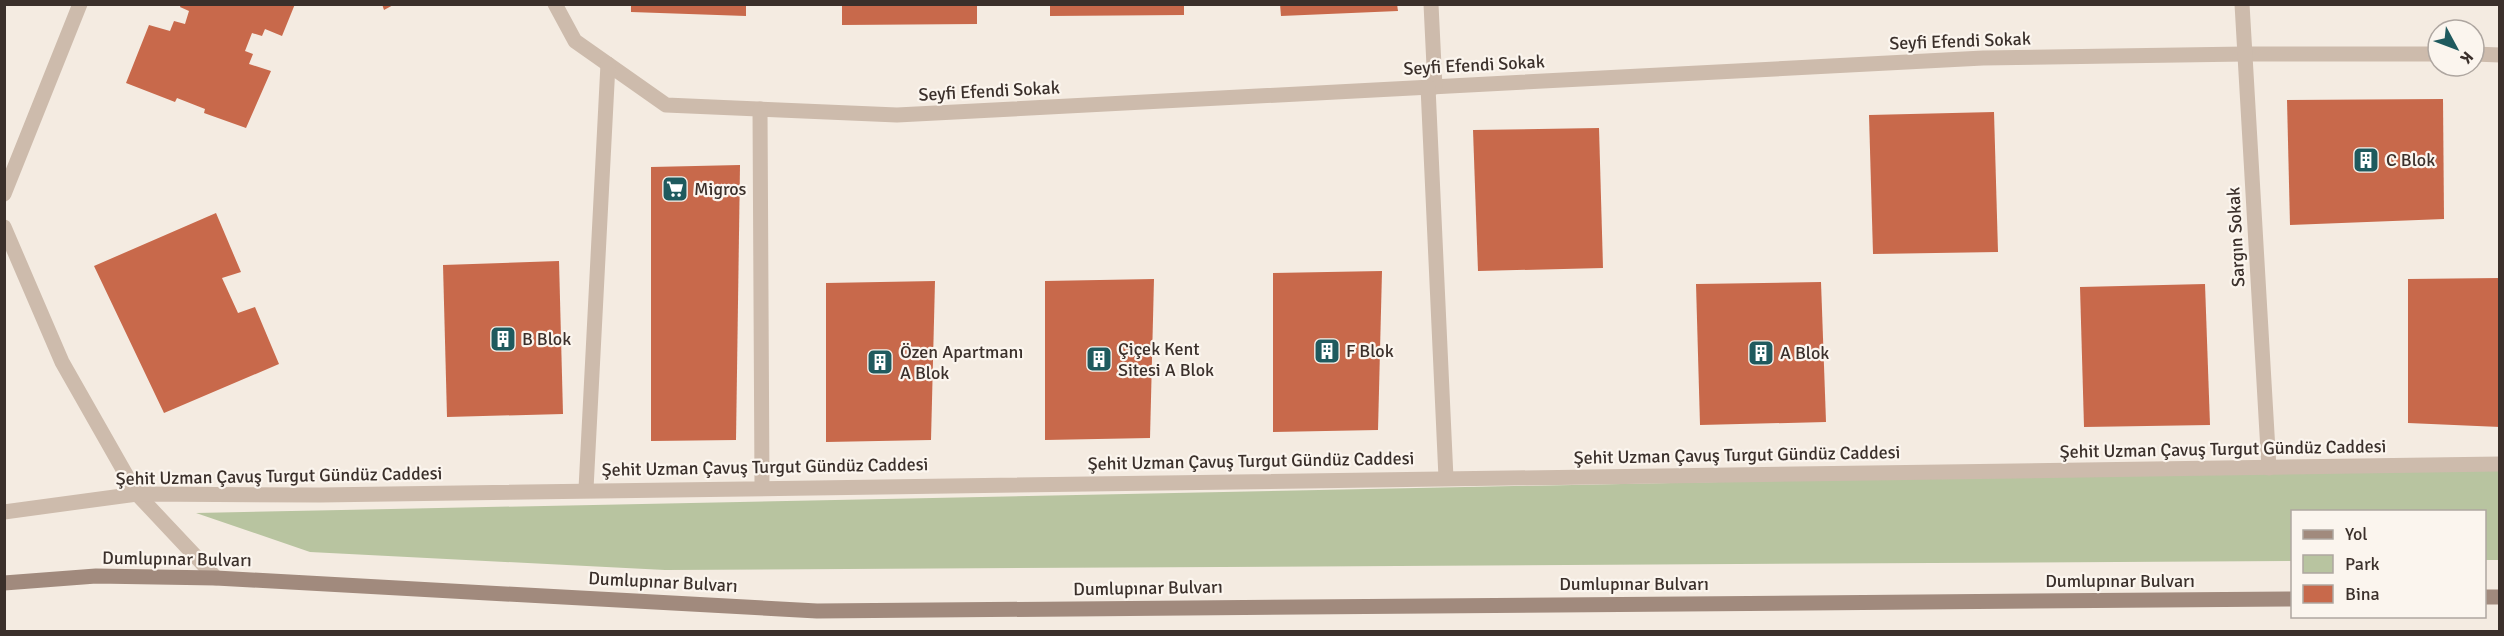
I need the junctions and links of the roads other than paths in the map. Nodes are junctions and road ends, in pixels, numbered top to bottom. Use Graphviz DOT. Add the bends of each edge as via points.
graph roads {
  1 [pos="80,4"];
  2 [pos="555,4"];
  3 [pos="1431,4"];
  4 [pos="2242,4"];
  5 [pos="2245,54"];
  6 [pos="2426,54"];
  7 [pos="608,64"];
  8 [pos="1431,87"];
  9 [pos="760,109"];
  10 [pos="4,194"];
  11 [pos="4,227"];
  12 [pos="2499,464"];
  13 [pos="2269,468"];
  14 [pos="1446,478"];
  15 [pos="762,487"];
  16 [pos="586,489"];
  17 [pos="137,494"];
  18 [pos="4,512"];
  19 [pos="216,578"];
  20 [pos="4,583"];
  21 [pos="2291,599"];
  1 -- 10 [label="street"];
  2 -- 7 [label="street, Seyfi Efendi Sokak" via="575,41"];
  3 -- 8 [label="street"];
  4 -- 5 [label="street, Sargın Sokak"];
  5 -- 6 [label="street, Seyfi Efendi Sokak"];
  5 -- 8 [label="street, Seyfi Efendi Sokak" via="1983,58"];
  5 -- 13 [label="street, Sargın Sokak"];
  7 -- 9 [label="street, Seyfi Efendi Sokak" via="666,105"];
  7 -- 16 [label="street"];
  8 -- 9 [label="street, Seyfi Efendi Sokak" via="897,115"];
  8 -- 14 [label="street"];
  9 -- 15 [label="street"];
  11 -- 17 [label="street" via="62,362"];
  12 -- 13 [label="street, Şehit Uzman Çavuş Turgut Gündüz Caddesi"];
  13 -- 14 [label="street, Şehit Uzman Çavuş Turgut Gündüz Caddesi"];
  14 -- 15 [label="street, Şehit Uzman Çavuş Turgut Gündüz Caddesi"];
  15 -- 16 [label="street, Şehit Uzman Çavuş Turgut Gündüz Caddesi"];
  16 -- 17 [label="street, Şehit Uzman Çavuş Turgut Gündüz Caddesi" via="320,495"];
  17 -- 18 [label="street, Şehit Uzman Çavuş Turgut Gündüz Caddesi"];
  17 -- 19 [label="street"];
  19 -- 20 [label="main road, Dumlupınar Bulvarı" via="96,576"];
  19 -- 21 [label="main road, Dumlupınar Bulvarı" via="818,611"];
}
